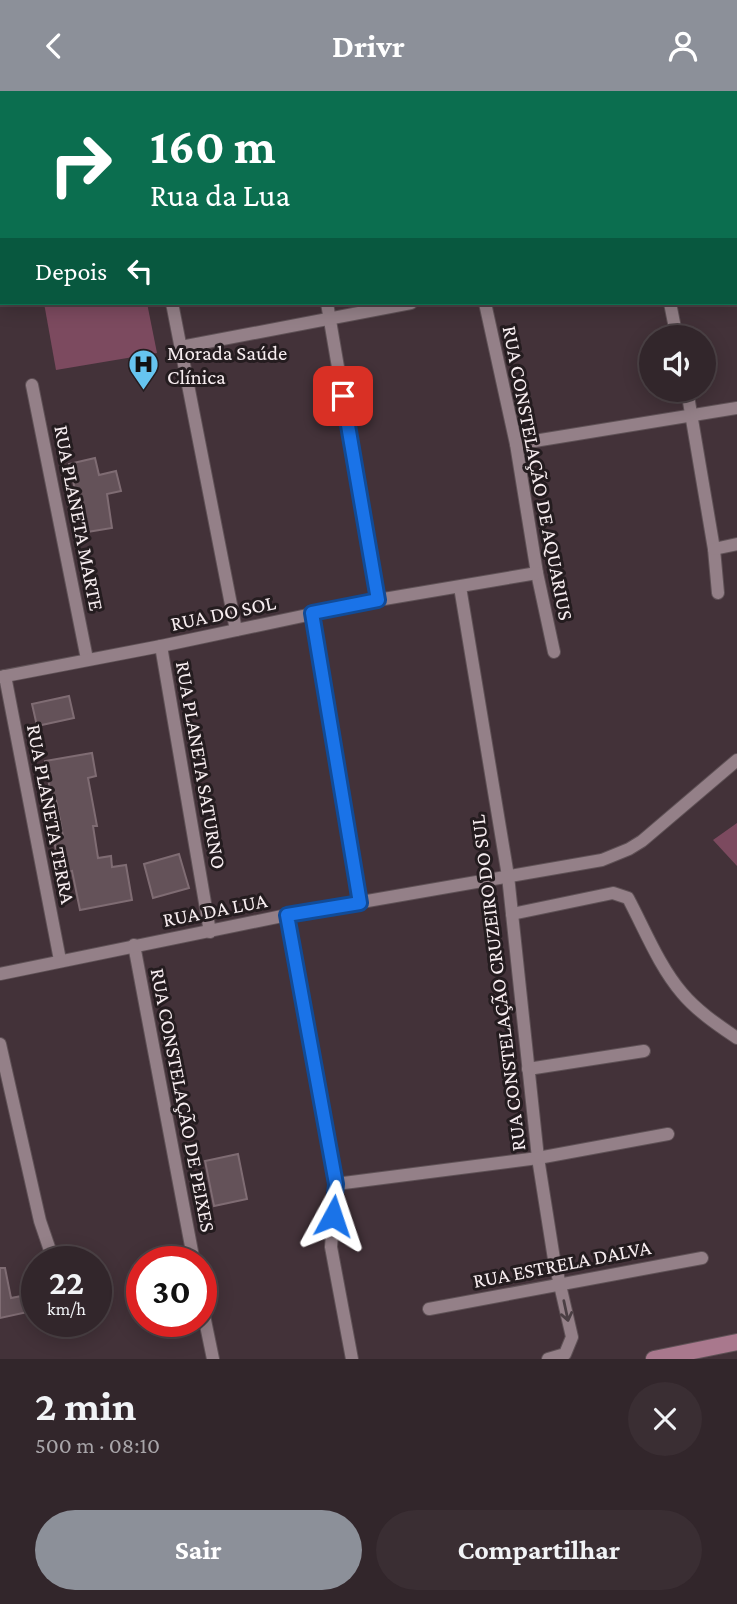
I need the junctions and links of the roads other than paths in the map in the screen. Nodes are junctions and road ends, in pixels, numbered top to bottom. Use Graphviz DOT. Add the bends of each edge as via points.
graph roads {
  1 [pos="172,305"];
  2 [pos="327,305"];
  3 [pos="401,305"];
  4 [pos="485,305"];
  5 [pos="670,305"];
  6 [pos="330,319"];
  7 [pos="674,325"];
  8 [pos="181,347"];
  9 [pos="32,385"];
  10 [pos="689,402"];
  11 [pos="737,408"];
  12 [pos="692,415"];
  13 [pos="516,444"];
  14 [pos="737,544"];
  15 [pos="714,548"];
  16 [pos="537,573"];
  17 [pos="460,587"];
  18 [pos="718,593"];
  19 [pos="378,600"];
  20 [pos="312,613"];
  21 [pos="236,630"];
  22 [pos="161,646"];
  23 [pos="554,652"];
  24 [pos="87,659"];
  25 [pos="2,676"];
  26 [pos="737,760"];
  27 [pos="508,876"];
  28 [pos="360,903"];
  29 [pos="512,914"];
  30 [pos="287,915"];
  31 [pos="211,932"];
  32 [pos="134,946"];
  33 [pos="60,960"];
  34 [pos="0,974"];
  35 [pos="737,1038"];
  36 [pos="0,1044"];
  37 [pos="644,1051"];
  38 [pos="528,1069"];
  39 [pos="668,1134"];
  40 [pos="538,1158"];
  41 [pos="336,1184"];
  42 [pos="49,1246"];
  43 [pos="191,1246"];
  44 [pos="702,1258"];
  45 [pos="561,1284"];
  46 [pos="429,1309"];
  47 [pos="208,1337"];
  48 [pos="737,1343"];
  49 [pos="213,1359"];
  50 [pos="352,1359"];
  51 [pos="548,1359"];
  52 [pos="654,1359"];
  53 [pos="695,1359"];
  1 -- 8 [label="street"];
  2 -- 6 [label="street"];
  3 -- 6 [label="street"];
  4 -- 13 [label="street, RUA CONSTELAÇÃO DE AQUARIUS"];
  5 -- 7 [label="street"];
  6 -- 8 [label="street"];
  6 -- 19 [label="street"];
  8 -- 21 [label="street"];
  9 -- 24 [label="street, RUA PLANETA MARTE"];
  10 -- 12 [label="street"];
  11 -- 12 [label="street"];
  12 -- 13 [label="street"];
  12 -- 15 [label="street"];
  13 -- 16 [label="street, RUA CONSTELAÇÃO DE AQUARIUS"];
  14 -- 15 [label="street"];
  15 -- 18 [label="street"];
  16 -- 17 [label="street, RUA DO SOL"];
  16 -- 23 [label="street, RUA CONSTELAÇÃO DE AQUARIUS"];
  17 -- 19 [label="street, RUA DO SOL"];
  17 -- 27 [label="street, RUA CONSTELAÇÃO CRUZEIRO DO SUL"];
  19 -- 20 [label="street, RUA DO SOL"];
  20 -- 21 [label="street, RUA DO SOL"];
  20 -- 28 [label="street"];
  21 -- 22 [label="street, RUA DO SOL"];
  22 -- 24 [label="street, RUA DO SOL"];
  22 -- 31 [label="street, RUA PLANETA SATURNO"];
  24 -- 25 [label="street, RUA DO SOL"];
  25 -- 33 [label="street, RUA PLANETA TERRA"];
  26 -- 27 [label="street, RUA DA LUA" via="629,849 602,860"];
  27 -- 28 [label="street, RUA DA LUA"];
  27 -- 29 [label="street, RUA CONSTELAÇÃO CRUZEIRO DO SUL"];
  28 -- 30 [label="street, RUA DA LUA"];
  29 -- 35 [label="street" via="621,894 628,898 683,995"];
  29 -- 38 [label="street, RUA CONSTELAÇÃO CRUZEIRO DO SUL"];
  30 -- 31 [label="street, RUA DA LUA"];
  30 -- 41 [label="street"];
  31 -- 32 [label="street, RUA DA LUA"];
  32 -- 33 [label="street, RUA DA LUA"];
  32 -- 43 [label="street, RUA CONSTELAÇÃO DE PEIXES"];
  33 -- 34 [label="street, RUA DA LUA"];
  36 -- 42 [label="street"];
  37 -- 38 [label="street"];
  38 -- 40 [label="street, RUA CONSTELAÇÃO CRUZEIRO DO SUL"];
  39 -- 40 [label="street"];
  40 -- 41 [label="street"];
  40 -- 45 [label="street, RUA CONSTELAÇÃO CRUZEIRO DO SUL"];
  41 -- 50 [label="street" via="331,1247"];
  44 -- 45 [label="street, RUA ESTRELA DALVA"];
  45 -- 46 [label="street, RUA ESTRELA DALVA"];
  45 -- 51 [label="street, RUA CONSTELAÇÃO CRUZEIRO DO SUL, one-way" via="572,1338 565,1354"];
  47 -- 49 [label="street"];
  48 -- 52 [label="main road"];
  48 -- 53 [label="main road"];
}
